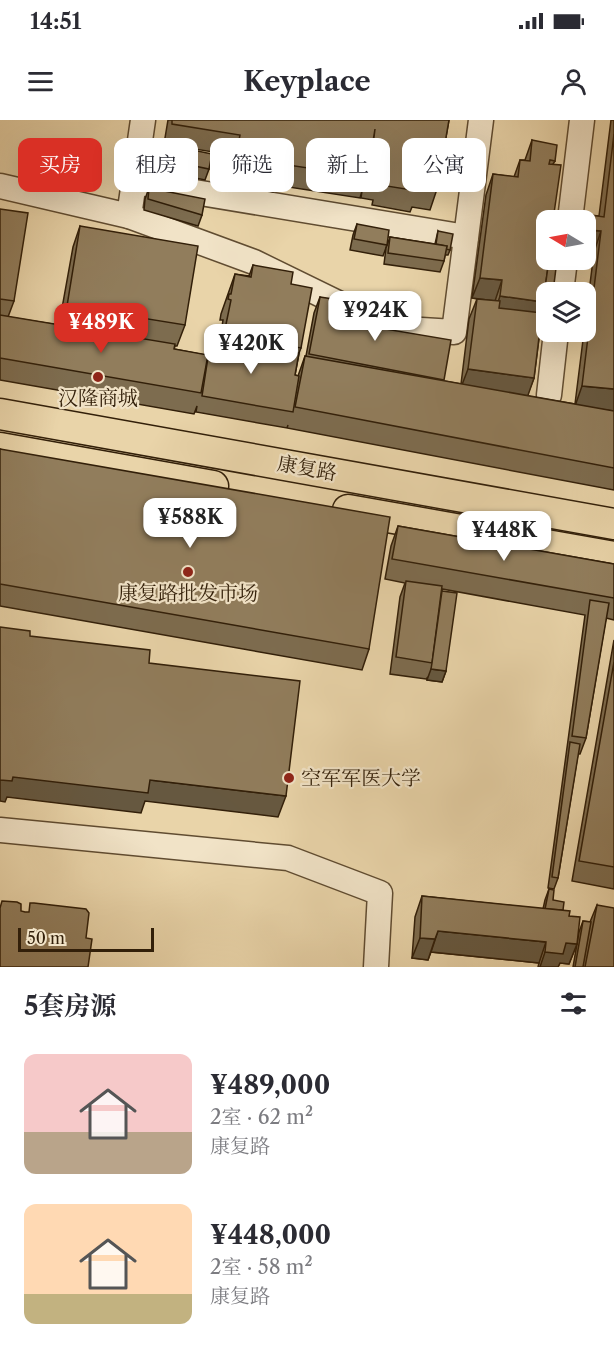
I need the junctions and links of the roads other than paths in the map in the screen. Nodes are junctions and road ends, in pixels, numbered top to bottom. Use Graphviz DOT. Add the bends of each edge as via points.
graph roads {
  1 [pos="143,120"];
  2 [pos="481,120"];
  3 [pos="582,120"];
  4 [pos="140,138"];
  5 [pos="0,186"];
  6 [pos="133,192"];
  7 [pos="194,192"];
  8 [pos="571,210"];
  9 [pos="129,216"];
  10 [pos="466,237"];
  11 [pos="555,342"];
  12 [pos="549,395"];
  13 [pos="0,414"];
  14 [pos="0,448"];
  15 [pos="238,491"];
  16 [pos="320,505"];
  17 [pos="614,524"];
  18 [pos="614,557"];
  19 [pos="0,830"];
  20 [pos="376,967"];
  1 -- 4 [label="street"];
  2 -- 10 [label="street"];
  3 -- 8 [label="street"];
  5 -- 9 [label="street"];
  6 -- 9 [label="street"];
  7 -- 10 [label="street"];
  9 -- 10 [label="street" via="254,262 389,328 454,332"];
  11 -- 12 [label="street"];
  13 -- 17 [label="main road, 康复路"];
  14 -- 15 [label="main road"];
  16 -- 18 [label="main road, 康复路"];
  19 -- 20 [label="street" via="288,858 380,893"];
}
